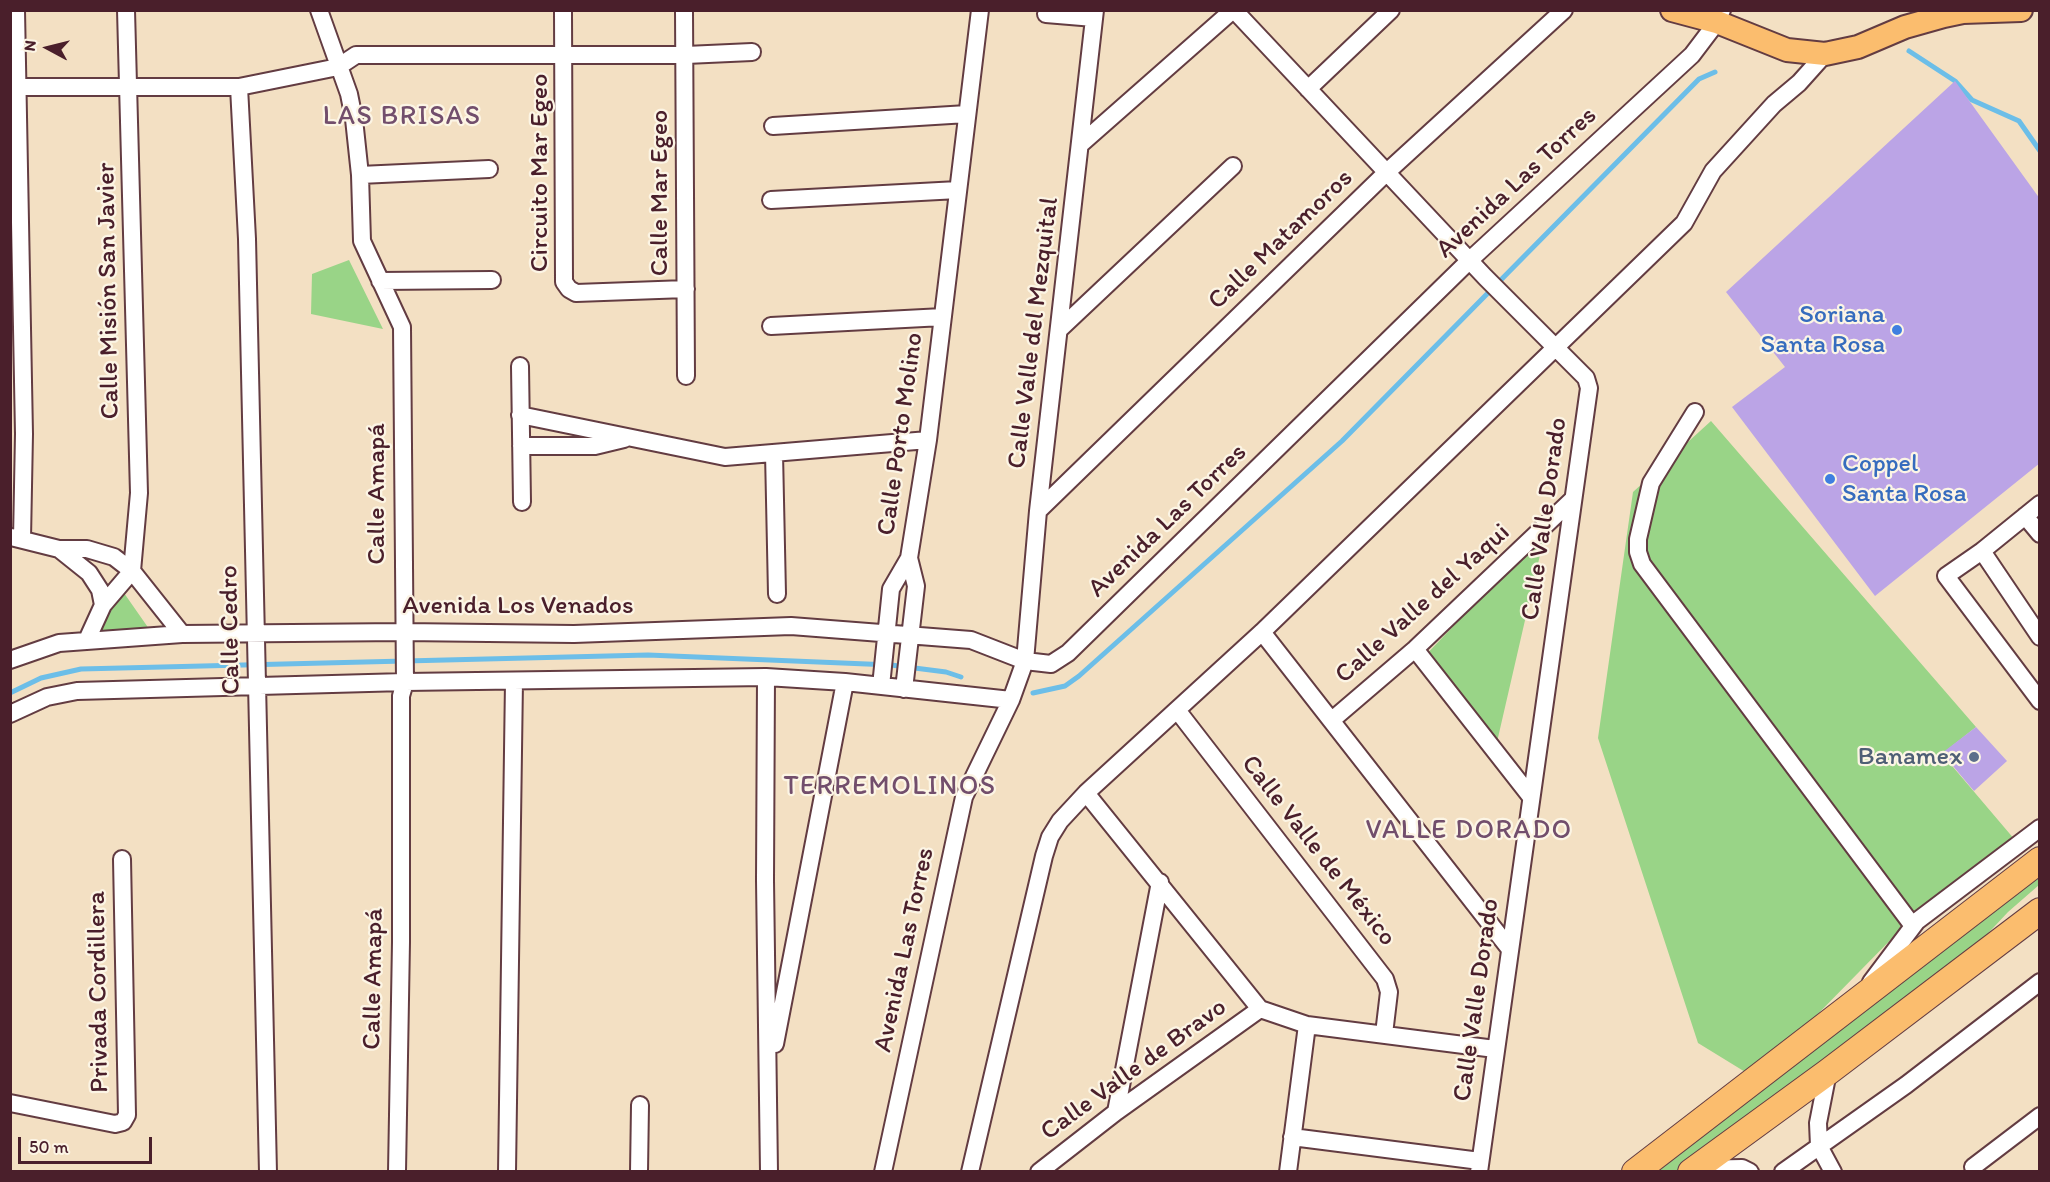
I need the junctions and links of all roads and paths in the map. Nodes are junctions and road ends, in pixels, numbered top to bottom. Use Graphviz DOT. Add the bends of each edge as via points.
graph roads {
  1 [pos="16,10"];
  2 [pos="126,10"];
  3 [pos="319,10"];
  4 [pos="563,10"];
  5 [pos="684,10"];
  6 [pos="980,10"];
  7 [pos="1233,10"];
  8 [pos="1390,10"];
  9 [pos="1564,10"];
  10 [pos="1671,10"];
  11 [pos="2021,10"];
  12 [pos="1046,14"];
  13 [pos="1094,14"];
  14 [pos="1720,16"];
  15 [pos="1907,19"];
  16 [pos="752,52"];
  17 [pos="1825,54"];
  18 [pos="565,55"];
  19 [pos="686,55"];
  20 [pos="338,67"];
  21 [pos="14,87"];
  22 [pos="130,87"];
  23 [pos="239,87"];
  24 [pos="1308,88"];
  25 [pos="967,114"];
  26 [pos="773,126"];
  27 [pos="1082,143"];
  28 [pos="1233,166"];
  29 [pos="489,169"];
  30 [pos="1387,172"];
  31 [pos="360,175"];
  32 [pos="958,190"];
  33 [pos="771,200"];
  34 [pos="1471,260"];
  35 [pos="492,279"];
  36 [pos="380,281"];
  37 [pos="686,289"];
  38 [pos="943,317"];
  39 [pos="771,326"];
  40 [pos="1061,327"];
  41 [pos="1554,347"];
  42 [pos="520,366"];
  43 [pos="686,376"];
  44 [pos="1695,412"];
  45 [pos="520,415"];
  46 [pos="628,438"];
  47 [pos="928,440"];
  48 [pos="521,446"];
  49 [pos="774,453"];
  50 [pos="1573,500"];
  51 [pos="522,502"];
  52 [pos="2040,504"];
  53 [pos="1038,510"];
  54 [pos="2025,516"];
  55 [pos="2040,534"];
  56 [pos="16,538"];
  57 [pos="59,549"];
  58 [pos="1982,551"];
  59 [pos="909,558"];
  60 [pos="132,571"];
  61 [pos="777,594"];
  62 [pos="104,605"];
  63 [pos="1262,632"];
  64 [pos="182,634"];
  65 [pos="256,634"];
  66 [pos="910,634"];
  67 [pos="2040,637"];
  68 [pos="87,640"];
  69 [pos="403,640"];
  70 [pos="886,640"];
  71 [pos="1415,649"];
  72 [pos="10,660"];
  73 [pos="1025,661"];
  74 [pos="405,675"];
  75 [pos="766,677"];
  76 [pos="882,678"];
  77 [pos="514,681"];
  78 [pos="845,682"];
  79 [pos="905,682"];
  80 [pos="258,687"];
  81 [pos="1011,700"];
  82 [pos="2040,701"];
  83 [pos="1177,710"];
  84 [pos="10,714"];
  85 [pos="1332,720"];
  86 [pos="1086,793"];
  87 [pos="1531,797"];
  88 [pos="2040,828"];
  89 [pos="122,859"];
  90 [pos="2040,860"];
  91 [pos="1160,882"];
  92 [pos="2040,911"];
  93 [pos="1913,926"];
  94 [pos="1509,948"];
  95 [pos="2040,982"];
  96 [pos="1860,997"];
  97 [pos="1260,1009"];
  98 [pos="1307,1025"];
  99 [pos="1384,1034"];
  100 [pos="1495,1049"];
  101 [pos="1828,1072"];
  102 [pos="768,1081"];
  103 [pos="10,1103"];
  104 [pos="640,1105"];
  105 [pos="1116,1112"];
  106 [pos="2040,1116"];
  107 [pos="1293,1137"];
  108 [pos="1819,1146"];
  109 [pos="1480,1166"];
  110 [pos="1973,1167"];
  111 [pos="1692,1171"];
  112 [pos="268,1172"];
  113 [pos="396,1172"];
  114 [pos="507,1172"];
  115 [pos="639,1172"];
  116 [pos="769,1172"];
  117 [pos="883,1172"];
  118 [pos="970,1172"];
  119 [pos="1039,1172"];
  120 [pos="1288,1172"];
  121 [pos="1635,1172"];
  122 [pos="1750,1172"];
  123 [pos="1783,1172"];
  124 [pos="1833,1172"];
  1 -- 21 [label="street"];
  2 -- 22 [label="street, Calle Misión San Javier"];
  3 -- 20 [label="street, Calle Amapá"];
  4 -- 18 [label="street, Circuito Mar Egeo"];
  5 -- 19 [label="street, Calle Mar Egeo"];
  6 -- 25 [label="street, Calle Porto Molino"];
  7 -- 24 [label="street, Calle Valle Dorado"];
  7 -- 27 [label="street"];
  8 -- 24 [label="street"];
  9 -- 30 [label="street, Calle Matamoros"];
  10 -- 14 [label="main road"];
  11 -- 15 [label="main road"];
  12 -- 13 [label="street"];
  13 -- 27 [label="street, Calle Valle del Mezquital"];
  14 -- 17 [label="main road" via="1787,50"];
  14 -- 34 [label="street, Avenida Las Torres" via="1692,55"];
  15 -- 17 [label="main road" via="1858,47"];
  16 -- 19 [label="street"];
  17 -- 41 [label="street" via="1713,171 1684,223"];
  18 -- 19 [label="street"];
  18 -- 20 [label="street" via="356,55"];
  18 -- 37 [label="street, Circuito Mar Egeo" via="564,282 576,293"];
  19 -- 37 [label="street, Calle Mar Egeo"];
  20 -- 23 [label="street"];
  20 -- 31 [label="street, Calle Amapá" via="349,94"];
  21 -- 22 [label="street"];
  21 -- 56 [label="street" via="24,434"];
  22 -- 23 [label="street"];
  22 -- 60 [label="street, Calle Misión San Javier" via="139,493"];
  23 -- 65 [label="street, Calle Cedro" via="247,239"];
  24 -- 30 [label="street, Calle Valle Dorado"];
  25 -- 26 [label="street"];
  25 -- 32 [label="street, Calle Porto Molino"];
  27 -- 40 [label="street, Calle Valle del Mezquital"];
  28 -- 40 [label="street"];
  29 -- 31 [label="street"];
  30 -- 34 [label="street, Calle Valle Dorado"];
  30 -- 53 [label="street, Calle Matamoros"];
  31 -- 36 [label="street, Calle Amapá" via="361,236"];
  32 -- 33 [label="street"];
  32 -- 38 [label="street, Calle Porto Molino"];
  34 -- 41 [label="street, Calle Valle Dorado"];
  34 -- 73 [label="street, Avenida Las Torres" via="1060,661"];
  35 -- 36 [label="street"];
  36 -- 69 [label="street, Calle Amapá" via="402,327"];
  37 -- 43 [label="street, Calle Mar Egeo"];
  38 -- 39 [label="street"];
  38 -- 47 [label="street, Calle Porto Molino"];
  40 -- 53 [label="street, Calle Valle del Mezquital"];
  41 -- 50 [label="street, Calle Valle Dorado" via="1586,378 1589,388"];
  41 -- 63 [label="street"];
  42 -- 45 [label="street"];
  44 -- 93 [label="street" via="1651,483 1638,539 1642,564"];
  45 -- 46 [label="street"];
  45 -- 48 [label="street"];
  46 -- 48 [label="street" via="595,446"];
  46 -- 49 [label="street" via="717,456"];
  47 -- 49 [label="street"];
  47 -- 59 [label="street, Calle Porto Molino"];
  48 -- 51 [label="street"];
  49 -- 61 [label="street"];
  50 -- 71 [label="street, Calle Valle del Yaqui"];
  50 -- 87 [label="street, Calle Valle Dorado"];
  52 -- 54 [label="street"];
  53 -- 73 [label="street, Calle Valle del Mezquital"];
  54 -- 55 [label="street"];
  54 -- 58 [label="street"];
  56 -- 57 [label="street"];
  57 -- 60 [label="street" via="87,549 114,557"];
  57 -- 62 [label="street" via="89,573"];
  58 -- 67 [label="street"];
  58 -- 82 [label="street" via="1946,574 1946,578"];
  59 -- 66 [label="street, Calle Porto Molino" via="916,586"];
  59 -- 70 [label="street, Calle Porto Molino" via="891,589"];
  60 -- 62 [label="street"];
  60 -- 64 [label="street"];
  62 -- 68 [label="street"];
  63 -- 83 [label="street"];
  63 -- 85 [label="street"];
  64 -- 65 [label="street, Avenida Los Venados"];
  64 -- 68 [label="street, Avenida Los Venados"];
  65 -- 69 [label="street, Avenida Los Venados"];
  65 -- 80 [label="street, Calle Cedro"];
  66 -- 70 [label="street, Avenida Los Venados"];
  66 -- 73 [label="street, Avenida Los Venados" via="970,640"];
  66 -- 79 [label="street, Calle Porto Molino"];
  68 -- 72 [label="street, Avenida Los Venados" via="59,643"];
  69 -- 70 [label="street, Avenida Los Venados" via="780,626"];
  69 -- 74 [label="street, Calle Amapá"];
  70 -- 76 [label="street, Calle Porto Molino"];
  71 -- 85 [label="street, Calle Valle del Yaqui"];
  71 -- 87 [label="street"];
  73 -- 81 [label="street, Avenida Las Torres"];
  74 -- 77 [label="street"];
  74 -- 80 [label="street"];
  74 -- 113 [label="street, Calle Amapá" via="401,696"];
  75 -- 77 [label="street"];
  75 -- 78 [label="street"];
  75 -- 102 [label="street"];
  76 -- 78 [label="street"];
  76 -- 79 [label="street"];
  77 -- 114 [label="street"];
  78 -- 102 [label="street"];
  79 -- 81 [label="street"];
  80 -- 84 [label="street" via="77,691 47,697"];
  80 -- 112 [label="street, Calle Cedro"];
  81 -- 117 [label="street, Avenida Las Torres" via="964,797"];
  83 -- 86 [label="street"];
  83 -- 99 [label="street, Calle Valle de México" via="1385,979 1389,992"];
  85 -- 94 [label="street"];
  86 -- 91 [label="street"];
  86 -- 118 [label="street" via="1060,821 1044,856"];
  87 -- 94 [label="street, Calle Valle Dorado"];
  88 -- 93 [label="street"];
  89 -- 103 [label="street, Privada Cordillera" via="127,1115 123,1122 115,1124"];
  90 -- 96 [label="highway"];
  91 -- 97 [label="street"];
  91 -- 105 [label="street"];
  92 -- 101 [label="highway"];
  93 -- 96 [label="street"];
  94 -- 100 [label="street, Calle Valle Dorado"];
  95 -- 108 [label="street"];
  96 -- 121 [label="highway"];
  97 -- 98 [label="street"];
  97 -- 105 [label="street, Calle Valle de Bravo"];
  98 -- 99 [label="street"];
  98 -- 107 [label="street"];
  99 -- 100 [label="street"];
  100 -- 109 [label="street, Calle Valle Dorado"];
  101 -- 108 [label="street" via="1818,1123"];
  101 -- 111 [label="highway"];
  102 -- 116 [label="street"];
  104 -- 115 [label="street"];
  105 -- 119 [label="street, Calle Valle de Bravo"];
  106 -- 110 [label="street"];
  107 -- 109 [label="street"];
  107 -- 120 [label="street"];
  108 -- 123 [label="street"];
  108 -- 124 [label="street"];
  111 -- 122 [label="street" via="1731,1168"];
}
